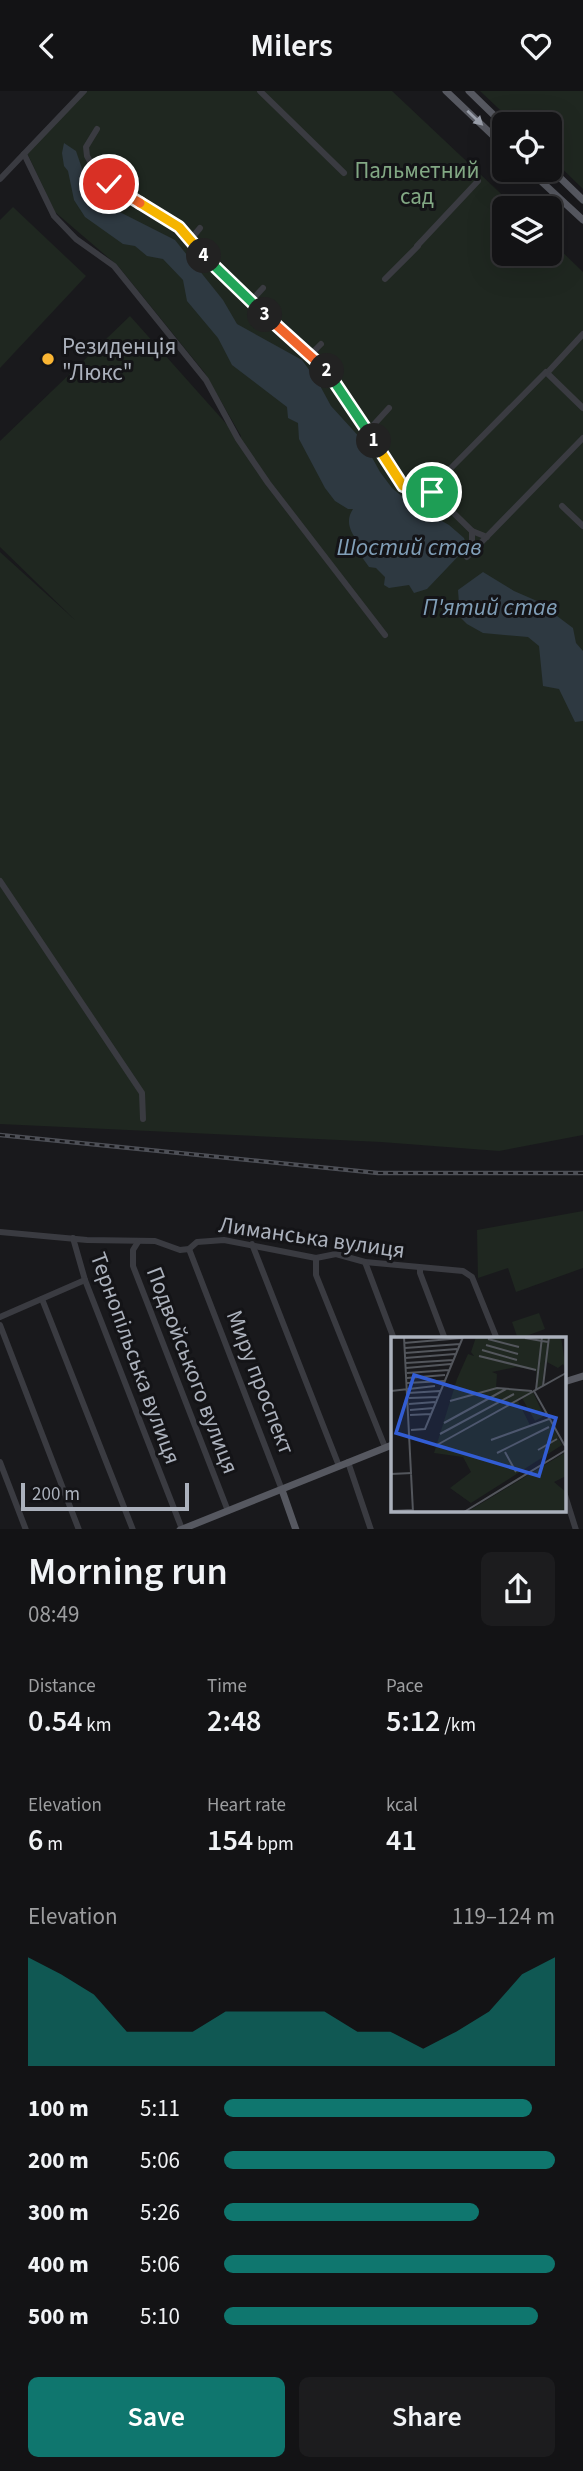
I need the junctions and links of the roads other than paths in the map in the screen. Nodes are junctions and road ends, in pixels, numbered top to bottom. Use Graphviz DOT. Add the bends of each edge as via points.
graph roads {
  1 [pos="84,91"];
  2 [pos="260,91"];
  3 [pos="446,91"];
  4 [pos="469,91"];
  5 [pos="492,113"];
  6 [pos="97,129"];
  7 [pos="492,135"];
  8 [pos="24,154"];
  9 [pos="344,173"];
  10 [pos="0,179"];
  11 [pos="562,180"];
  12 [pos="478,181"];
  13 [pos="542,182"];
  14 [pos="583,200"];
  15 [pos="583,221"];
  16 [pos="200,228"];
  17 [pos="191,239"];
  18 [pos="385,279"];
  19 [pos="263,288"];
  20 [pos="251,301"];
  21 [pos="583,334"];
  22 [pos="321,344"];
  23 [pos="310,355"];
  24 [pos="546,372"];
  25 [pos="389,408"];
  26 [pos="583,408"];
  27 [pos="368,431"];
  28 [pos="583,438"];
  29 [pos="451,468"];
  30 [pos="562,506"];
  31 [pos="583,526"];
  32 [pos="472,531"];
  33 [pos="487,537"];
  34 [pos="385,635"];
  35 [pos="0,881"];
  36 [pos="143,1119"];
  37 [pos="0,1232"];
  38 [pos="73,1238"];
  39 [pos="138,1242"];
  40 [pos="252,1244"];
  41 [pos="189,1249"];
  42 [pos="316,1258"];
  43 [pos="365,1262"];
  44 [pos="420,1269"];
  45 [pos="85,1280"];
  46 [pos="42,1299"];
  47 [pos="0,1317"];
  48 [pos="0,1325"];
  49 [pos="393,1337"];
  50 [pos="444,1337"];
  51 [pos="496,1337"];
  52 [pos="583,1376"];
  53 [pos="566,1381"];
  54 [pos="388,1446"];
  55 [pos="0,1462"];
  56 [pos="348,1462"];
  57 [pos="339,1466"];
  58 [pos="282,1490"];
  59 [pos="566,1498"];
  60 [pos="228,1511"];
  61 [pos="199,1526"];
  62 [pos="26,1529"];
  63 [pos="79,1529"];
  64 [pos="133,1529"];
  65 [pos="181,1529"];
  66 [pos="296,1529"];
  67 [pos="371,1529"];
  68 [pos="576,1529"];
  1 -- 8 [label="street"];
  2 -- 9 [label="street"];
  3 -- 7 [label="main road, one-way"];
  4 -- 5 [label="main road"];
  6 -- 17 [label="street" via="86,147 96,171"];
  8 -- 10 [label="street"];
  8 -- 34 [label="street" via="54,216 76,239 114,266 206,380 268,484"];
  11 -- 14 [label="main road"];
  12 -- 18 [label="street"];
  13 -- 15 [label="main road"];
  16 -- 17 [label="street"];
  17 -- 20 [label="street"];
  19 -- 20 [label="street"];
  20 -- 23 [label="street"];
  21 -- 26 [label="street" via="547,373"];
  22 -- 23 [label="street"];
  23 -- 27 [label="street" via="334,380"];
  24 -- 29 [label="street"];
  25 -- 27 [label="street"];
  27 -- 32 [label="street" via="403,486 428,488"];
  28 -- 33 [label="street"];
  30 -- 31 [label="street"];
  32 -- 33 [label="street"];
  32 -- 33 [label="street" via="470,554"];
  35 -- 36 [label="street" via="142,1093"];
  37 -- 38 [label="street, Лиманська вулиця"];
  38 -- 39 [label="street, Лиманська вулиця"];
  38 -- 45 [label="street, Тернопільська вулиця"];
  39 -- 41 [label="street, Лиманська вулиця"];
  39 -- 60 [label="street, Подвойського вулиця" via="133,1266"];
  40 -- 41 [label="street, Лиманська вулиця" via="208,1240"];
  40 -- 42 [label="street, Лиманська вулиця"];
  40 -- 57 [label="street"];
  41 -- 58 [label="street, Миру проспект"];
  42 -- 43 [label="street, Лиманська вулиця" via="336,1254"];
  42 -- 54 [label="street" via="316,1275"];
  43 -- 44 [label="street, Лиманська вулиця"];
  43 -- 49 [label="street"];
  44 -- 50 [label="street"];
  44 -- 51 [label="street, Лиманська вулиця" via="463,1271 472,1277"];
  45 -- 46 [label="street"];
  45 -- 65 [label="street, Тернопільська вулиця"];
  46 -- 47 [label="street"];
  46 -- 64 [label="street"];
  48 -- 63 [label="street"];
  52 -- 53 [label="main road"];
  54 -- 56 [label="main road"];
  55 -- 62 [label="street"];
  56 -- 57 [label="main road"];
  56 -- 67 [label="street"];
  57 -- 58 [label="main road"];
  58 -- 60 [label="main road"];
  58 -- 66 [label="main road, Миру проспект"];
  59 -- 68 [label="street"];
  60 -- 61 [label="main road"];
  61 -- 65 [label="main road"];
}
